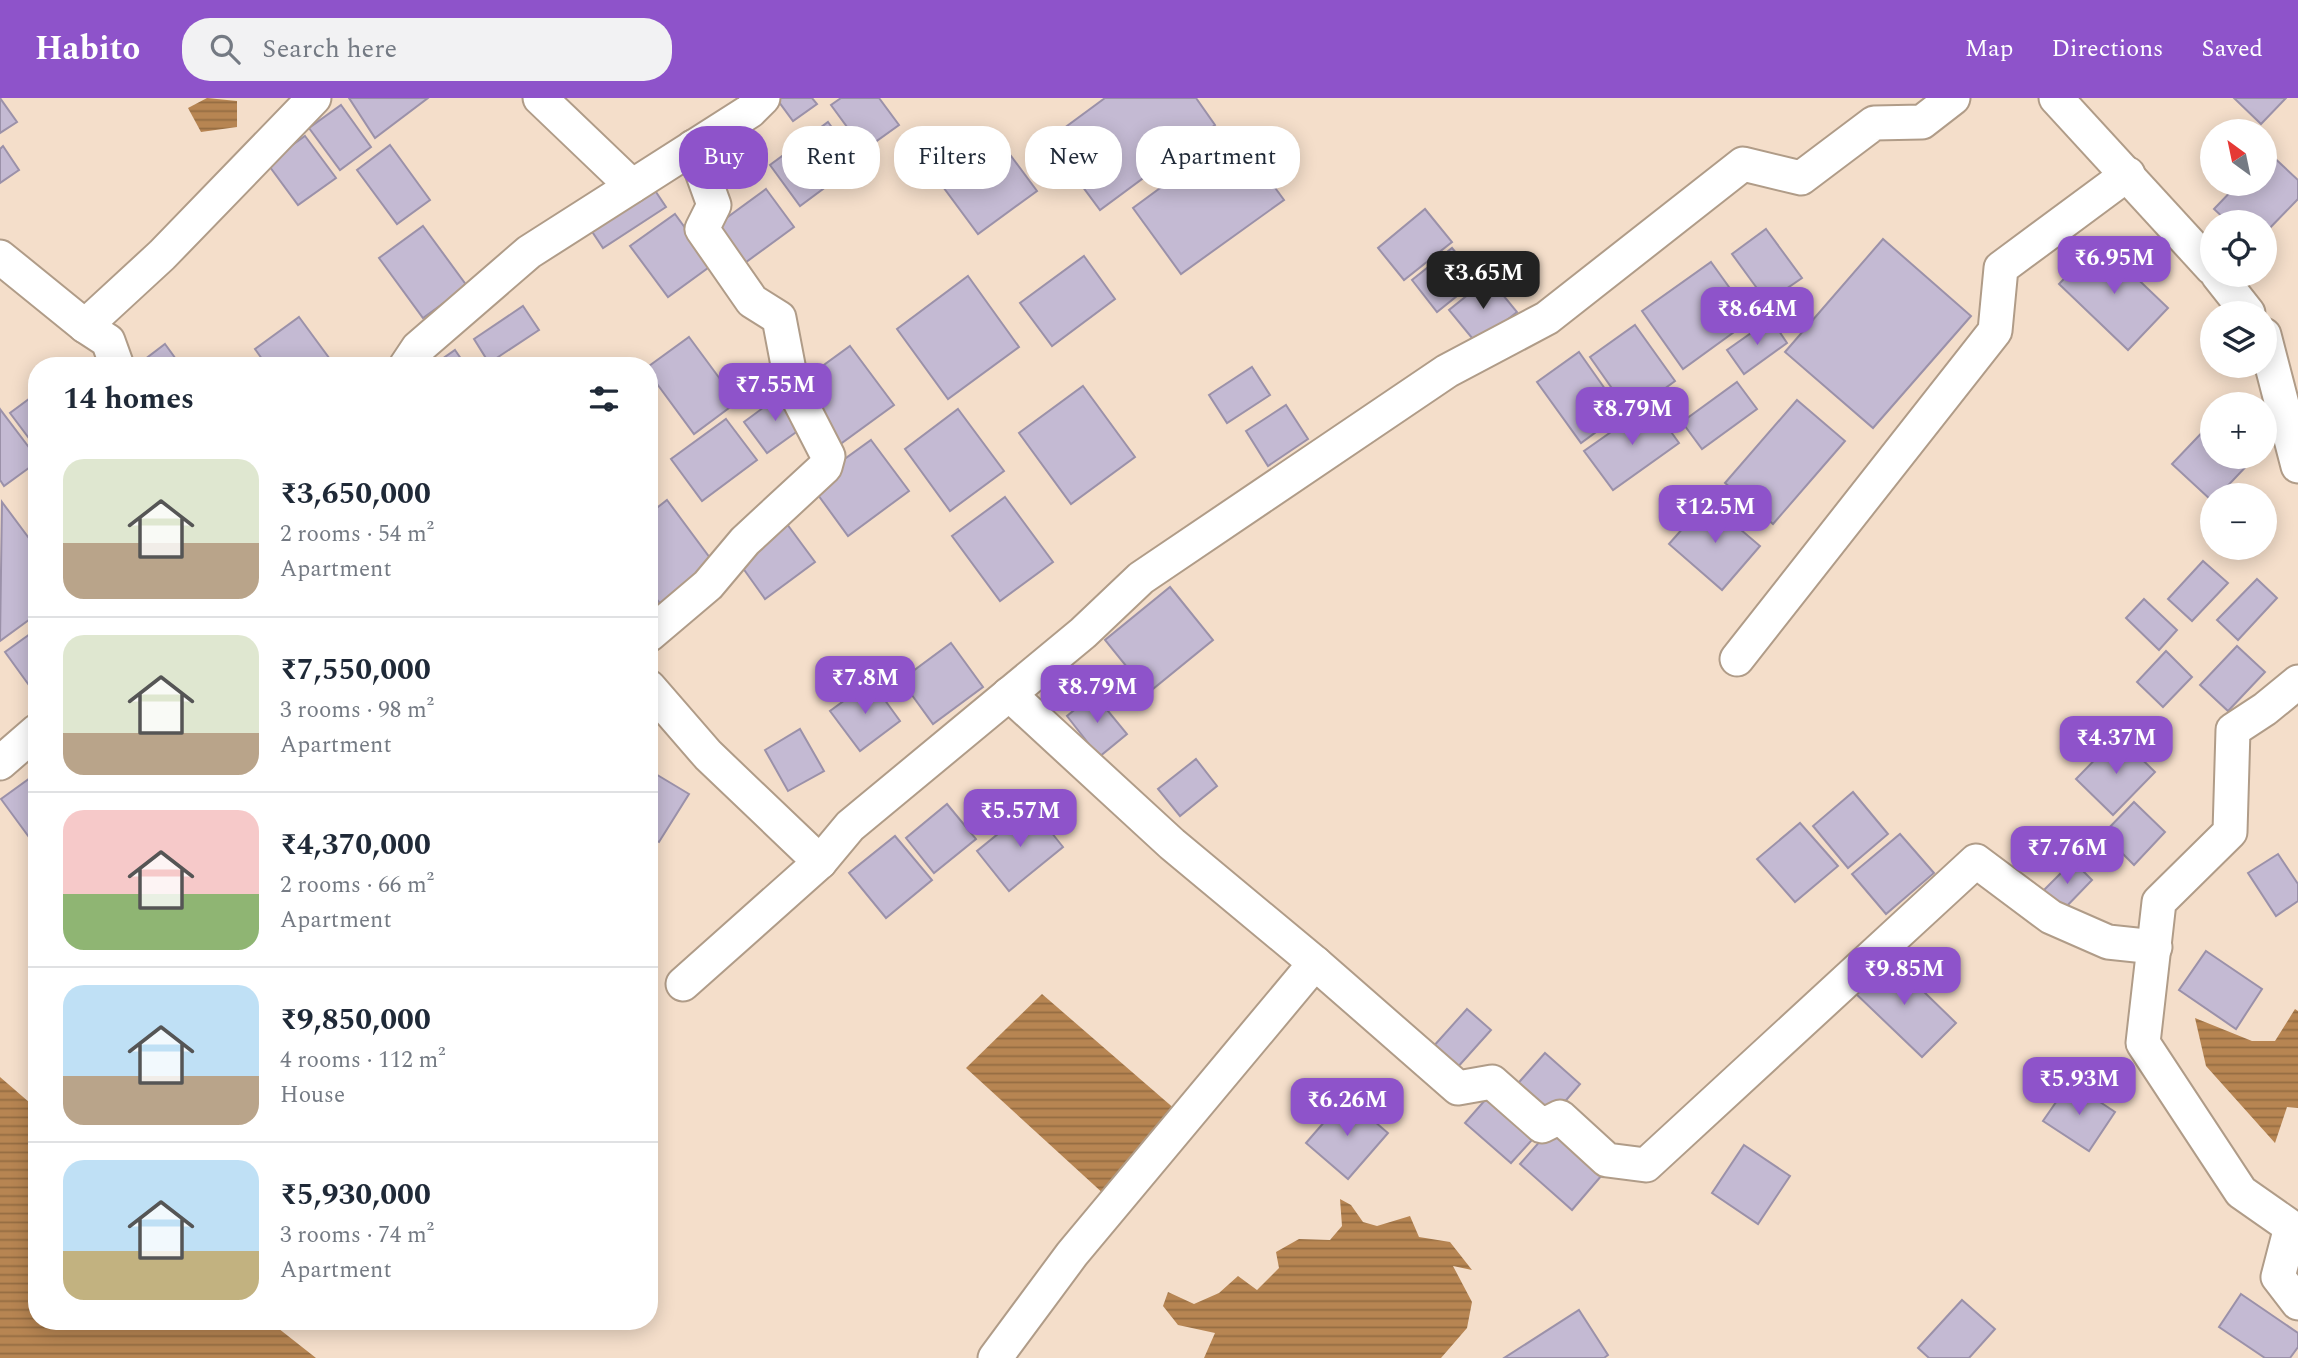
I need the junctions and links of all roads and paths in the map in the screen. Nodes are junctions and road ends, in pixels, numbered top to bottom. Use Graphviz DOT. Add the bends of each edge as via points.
graph roads {
  1 [pos="314,98"];
  2 [pos="540,98"];
  3 [pos="763,98"];
  4 [pos="1953,98"];
  5 [pos="2056,98"];
  6 [pos="726,126"];
  7 [pos="679,156"];
  8 [pos="2129,174"];
  9 [pos="632,186"];
  10 [pos="708,189"];
  11 [pos="2200,254"];
  12 [pos="0,257"];
  13 [pos="2227,287"];
  14 [pos="2239,301"];
  15 [pos="85,326"];
  16 [pos="114,357"];
  17 [pos="412,357"];
  18 [pos="2275,378"];
  19 [pos="2298,466"];
  20 [pos="658,627"];
  21 [pos="1737,659"];
  22 [pos="2298,682"];
  23 [pos="1009,694"];
  24 [pos="658,697"];
  25 [pos="28,739"];
  26 [pos="0,762"];
  27 [pos="820,862"];
  28 [pos="2155,947"];
  29 [pos="1315,963"];
  30 [pos="682,984"];
  31 [pos="2298,1303"];
  32 [pos="995,1358"];
  1 -- 15 [label="street" via="162,255"];
  2 -- 9 [label="street"];
  3 -- 6 [label="street"];
  4 -- 23 [label="street" via="1922,122 1874,123 1801,178 1742,164 1547,318 1447,371 1141,578"];
  5 -- 8 [label="street"];
  7 -- 9 [label="street"];
  8 -- 11 [label="street"];
  8 -- 21 [label="street" via="2001,268 1995,331"];
  9 -- 17 [label="street" via="529,252"];
  10 -- 20 [label="street" via="714,205 702,229 752,301 779,318 792,386 828,456 825,467 745,541 708,585"];
  12 -- 15 [label="street"];
  13 -- 14 [label="street"];
  15 -- 16 [label="street" via="108,341"];
  18 -- 19 [label="street"];
  22 -- 28 [label="street" via="2233,730 2230,832 2159,902"];
  23 -- 27 [label="street" via="850,826"];
  23 -- 29 [label="street" via="1172,844"];
  24 -- 27 [label="street" via="708,755"];
  25 -- 26 [label="street"];
  27 -- 30 [label="street"];
  28 -- 29 [label="street" via="2108,942 2051,917 1976,861 1646,1165 1607,1160 1560,1117 1542,1126 1492,1082 1458,1088"];
  28 -- 31 [label="street" via="2143,1043 2241,1192 2291,1227 2278,1277"];
  29 -- 32 [label="street" via="1072,1254"];
}
